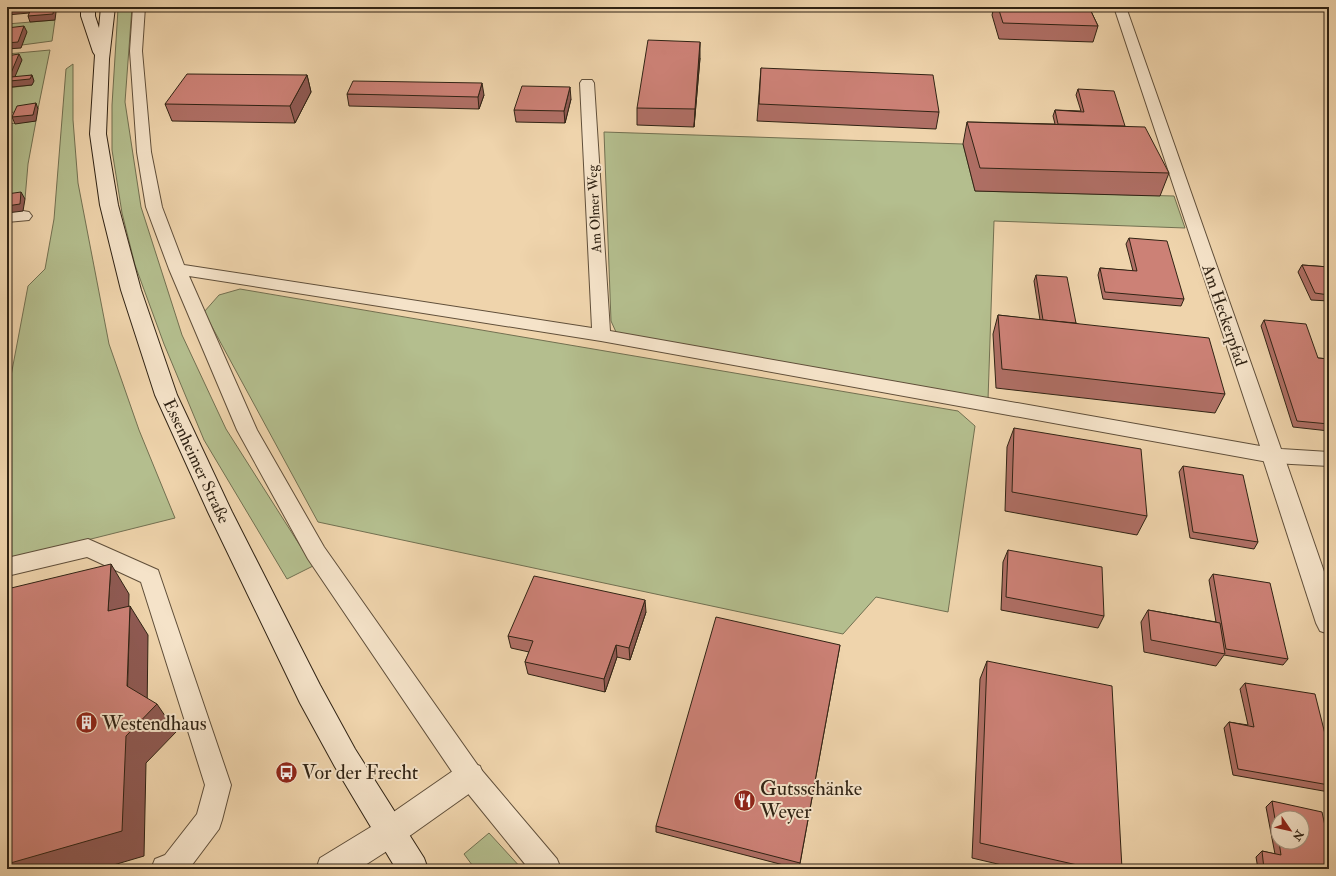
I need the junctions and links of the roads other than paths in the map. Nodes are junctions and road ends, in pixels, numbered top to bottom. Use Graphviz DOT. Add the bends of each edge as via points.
graph roads {
  1 [pos="88,7"];
  2 [pos="108,7"];
  3 [pos="140,7"];
  4 [pos="1120,7"];
  5 [pos="102,58"];
  6 [pos="587,83"];
  7 [pos="176,269"];
  8 [pos="601,335"];
  9 [pos="1273,456"];
  10 [pos="1329,459"];
  11 [pos="7,566"];
  12 [pos="1329,623"];
  13 [pos="470,776"];
  14 [pos="390,832"];
  15 [pos="165,869"];
  16 [pos="330,869"];
  17 [pos="413,869"];
  18 [pos="548,869"];
  1 -- 5 [label="main road, Essenheimer Straße" via="88,16"];
  2 -- 5 [label="main road, Essenheimer Straße"];
  3 -- 7 [label="lane" via="136,51 144,152 154,207"];
  4 -- 9 [label="lane, Am Heckerpfad"];
  5 -- 14 [label="main road, Essenheimer Straße" via="98,134 108,205 131,290 166,394 220,512 310,694"];
  6 -- 8 [label="lane, Am Olmer Weg"];
  7 -- 8 [label="lane"];
  7 -- 13 [label="lane" via="247,430 316,553"];
  8 -- 9 [label="lane"];
  9 -- 10 [label="lane"];
  9 -- 12 [label="main road, Am Heckerpfad"];
  11 -- 15 [label="lane" via="88,548 150,576 218,785 209,820 174,866"];
  13 -- 14 [label="main road"];
  13 -- 18 [label="lane"];
  14 -- 16 [label="main road"];
  14 -- 17 [label="main road, Essenheimer Straße"];
}
